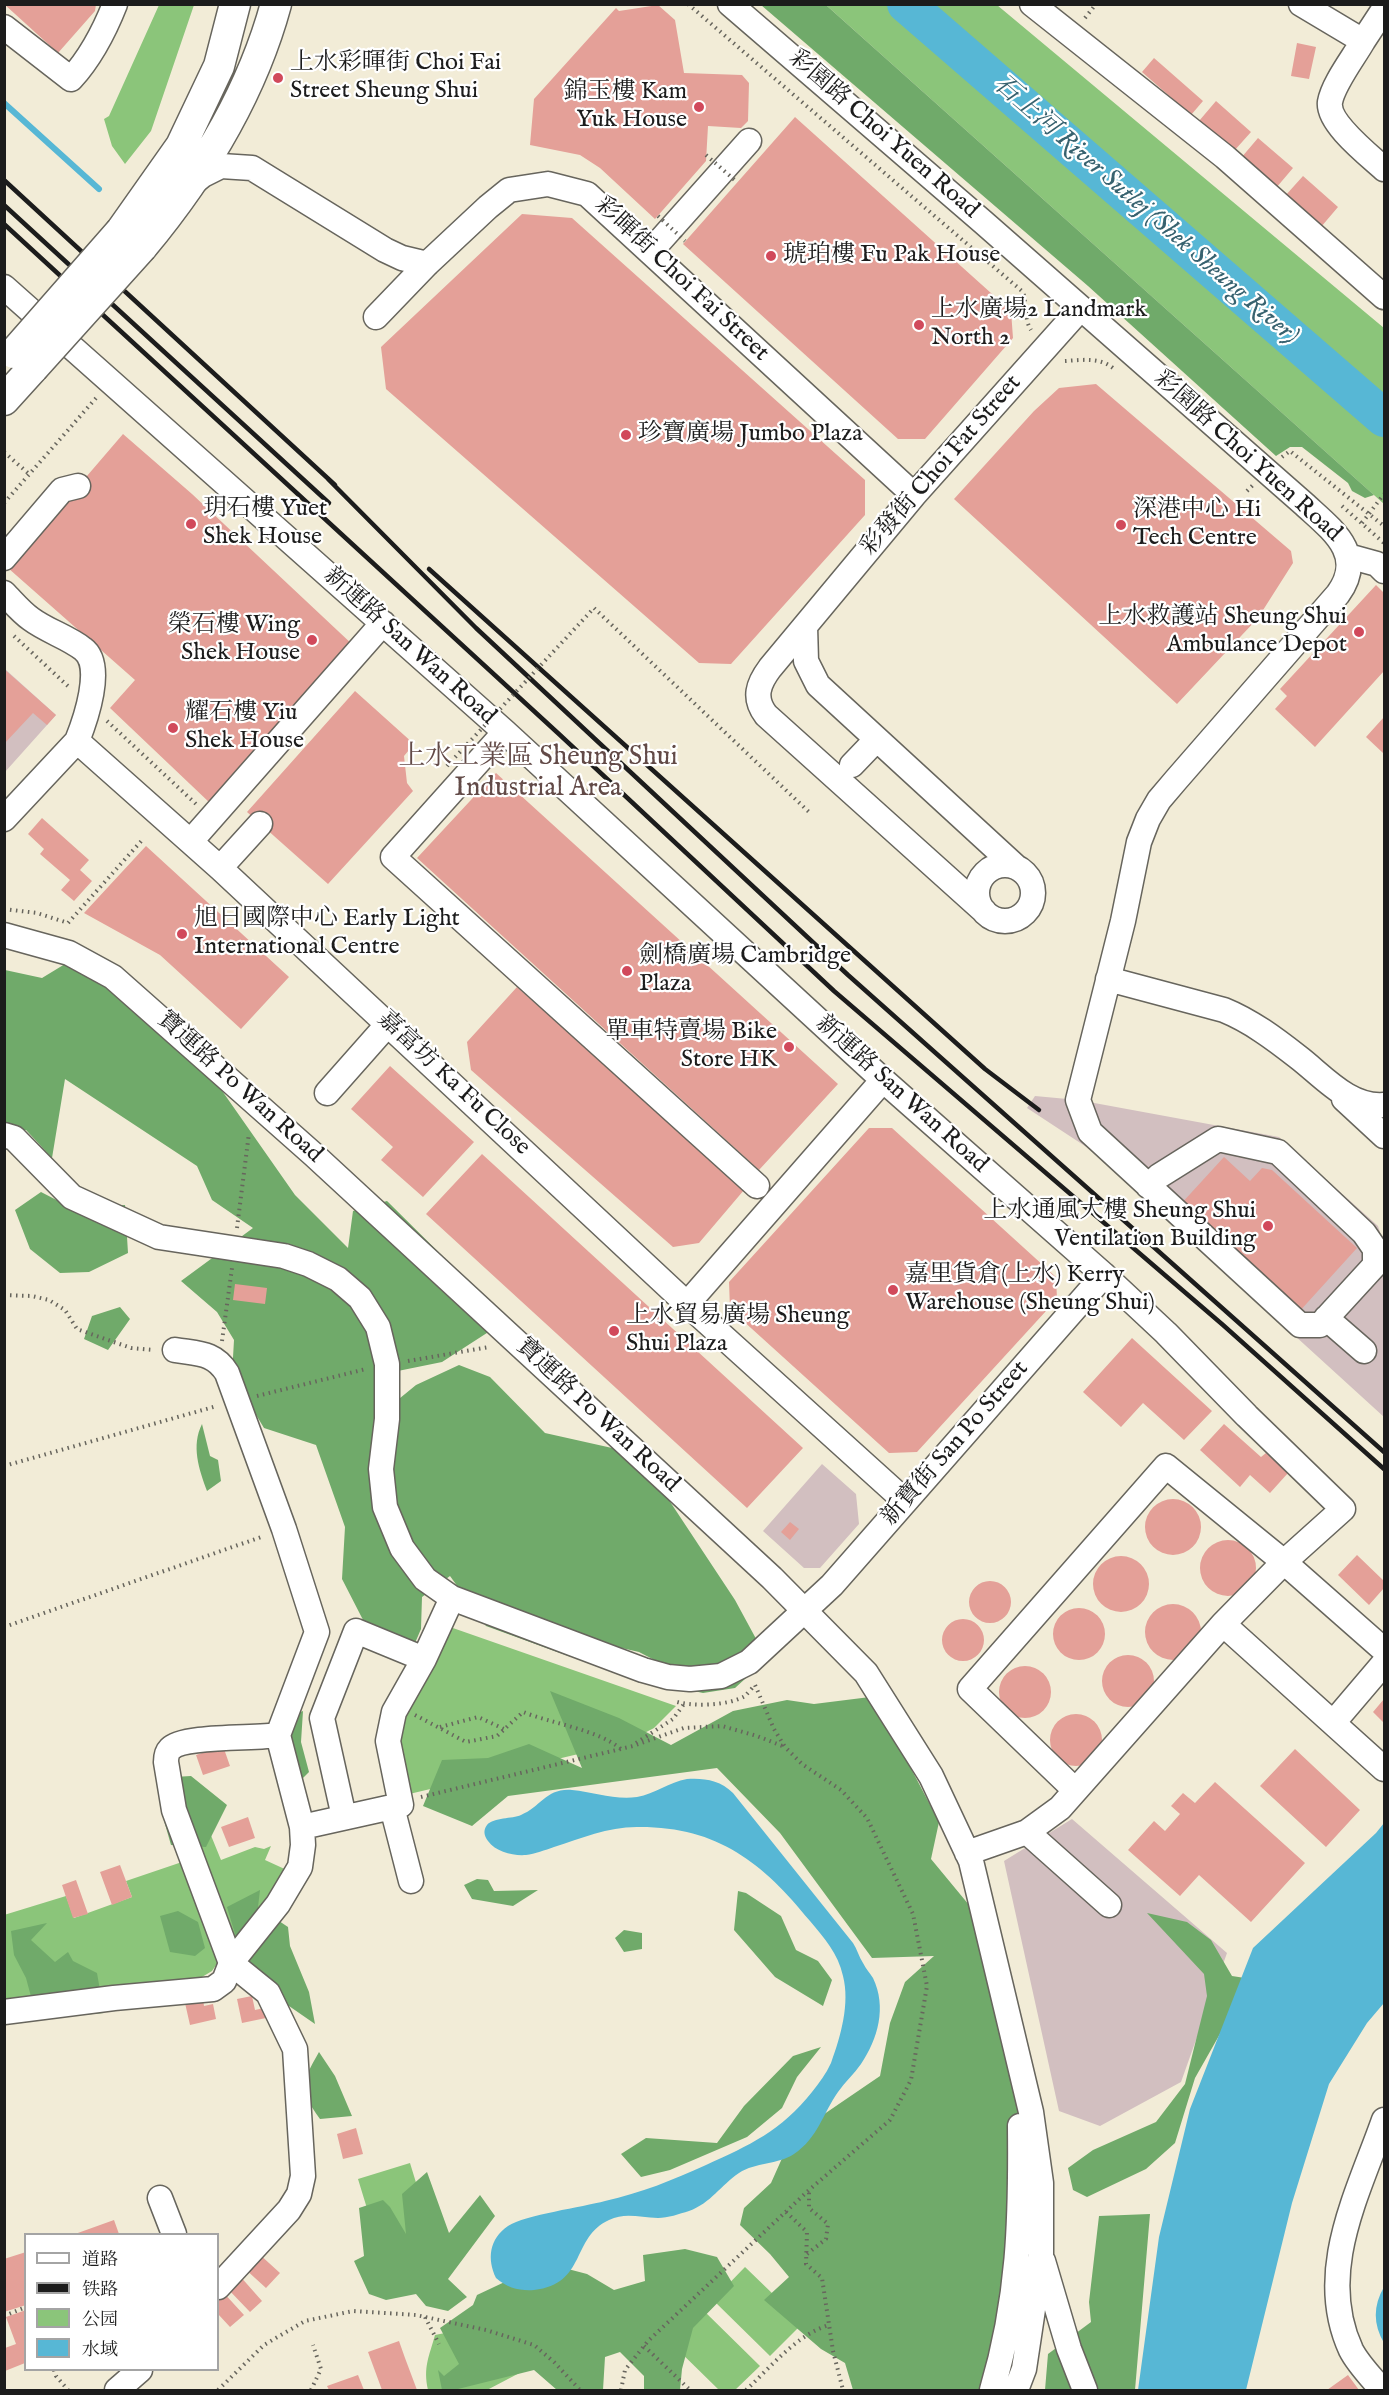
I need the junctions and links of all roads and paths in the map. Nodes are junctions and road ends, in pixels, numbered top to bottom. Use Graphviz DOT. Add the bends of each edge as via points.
graph roads {
  1 [pos="115,4"];
  2 [pos="235,4"];
  3 [pos="276,4"];
  4 [pos="688,4"];
  5 [pos="730,4"];
  6 [pos="1032,4"];
  7 [pos="1301,4"];
  8 [pos="1384,9"];
  9 [pos="4,27"];
  10 [pos="1364,41"];
  11 [pos="749,141"];
  12 [pos="706,155"];
  13 [pos="1384,169"];
  14 [pos="737,182"];
  15 [pos="192,183"];
  16 [pos="658,216"];
  17 [pos="131,239"];
  18 [pos="685,241"];
  19 [pos="650,252"];
  20 [pos="427,264"];
  21 [pos="4,287"];
  22 [pos="1384,297"];
  23 [pos="1081,308"];
  24 [pos="376,317"];
  25 [pos="1031,330"];
  26 [pos="17,361"];
  27 [pos="101,392"];
  28 [pos="4,400"];
  29 [pos="4,452"];
  30 [pos="1283,456"];
  31 [pos="30,474"];
  32 [pos="78,486"];
  33 [pos="1384,494"];
  34 [pos="915,495"];
  35 [pos="4,503"];
  36 [pos="1368,514"];
  37 [pos="1362,524"];
  38 [pos="1384,526"];
  39 [pos="1348,556"];
  40 [pos="4,558"];
  41 [pos="1384,571"];
  42 [pos="4,593"];
  43 [pos="383,623"];
  44 [pos="805,626"];
  45 [pos="505,732"];
  46 [pos="876,740"];
  47 [pos="77,741"];
  48 [pos="852,765"];
  49 [pos="447,766"];
  50 [pos="810,813"];
  51 [pos="4,819"];
  52 [pos="260,824"];
  53 [pos="144,838"];
  54 [pos="191,841"];
  55 [pos="1015,866"];
  56 [pos="220,868"];
  57 [pos="4,909"];
  58 [pos="984,911"];
  59 [pos="4,936"];
  60 [pos="1108,979"];
  61 [pos="388,1024"];
  62 [pos="883,1080"];
  63 [pos="1333,1088"];
  64 [pos="327,1093"];
  65 [pos="1384,1105"];
  66 [pos="4,1135"];
  67 [pos="1384,1136"];
  68 [pos="757,1186"];
  69 [pos="1148,1186"];
  70 [pos="1104,1275"];
  71 [pos="4,1295"];
  72 [pos="687,1304"];
  73 [pos="1326,1318"];
  74 [pos="489,1347"];
  75 [pos="175,1350"];
  76 [pos="1364,1352"];
  77 [pos="387,1364"];
  78 [pos="236,1401"];
  79 [pos="4,1467"];
  80 [pos="905,1502"];
  81 [pos="284,1529"];
  82 [pos="1284,1562"];
  83 [pos="452,1598"];
  84 [pos="806,1611"];
  85 [pos="1222,1624"];
  86 [pos="4,1627"];
  87 [pos="1384,1650"];
  88 [pos="424,1659"];
  89 [pos="1384,1663"];
  90 [pos="664,1697"];
  91 [pos="684,1704"];
  92 [pos="412,1713"];
  93 [pos="1334,1723"];
  94 [pos="439,1727"];
  95 [pos="504,1729"];
  96 [pos="278,1735"];
  97 [pos="630,1746"];
  98 [pos="785,1747"];
  99 [pos="621,1749"];
  100 [pos="1384,1769"];
  101 [pos="1075,1791"];
  102 [pos="396,1804"];
  103 [pos="344,1817"];
  104 [pos="302,1827"];
  105 [pos="1027,1832"];
  106 [pos="967,1853"];
  107 [pos="411,1881"];
  108 [pos="1109,1905"];
  109 [pos="231,1963"];
  110 [pos="4,2012"];
  111 [pos="1014,2039"];
  112 [pos="1384,2120"];
  113 [pos="809,2190"];
  114 [pos="160,2198"];
  115 [pos="786,2212"];
  116 [pos="173,2233"];
  117 [pos="806,2254"];
  118 [pos="1041,2256"];
  119 [pos="219,2286"];
  120 [pos="24,2308"];
  121 [pos="4,2316"];
  122 [pos="424,2317"];
  123 [pos="830,2325"];
  124 [pos="439,2344"];
  125 [pos="313,2345"];
  126 [pos="644,2346"];
  127 [pos="54,2371"];
  128 [pos="139,2371"];
  129 [pos="68,2391"];
  130 [pos="117,2391"];
  131 [pos="218,2391"];
  132 [pos="311,2391"];
  133 [pos="580,2391"];
  134 [pos="621,2391"];
  135 [pos="690,2391"];
  136 [pos="746,2391"];
  137 [pos="843,2391"];
  138 [pos="992,2391"];
  139 [pos="1016,2391"];
  140 [pos="1085,2391"];
  141 [pos="1382,2391"];
  1 -- 9 [label="street" via="101,37 71,79"];
  2 -- 17 [label="main road" via="219,66"];
  3 -- 15 [label="main road" via="250,80"];
  4 -- 25 [label="path" via="1023,292"];
  5 -- 23 [label="street, 彩園路 Choi Yuen Road"];
  6 -- 22 [label="street" via="1225,157"];
  7 -- 10 [label="street"];
  8 -- 10 [label="street"];
  10 -- 13 [label="street" via="1334,93 1331,113"];
  11 -- 19 [label="street"];
  12 -- 14 [label="path, bridge"];
  15 -- 17 [label="main road"];
  15 -- 20 [label="street" via="221,166 252,168 385,250"];
  16 -- 18 [label="path, bridge"];
  17 -- 26 [label="main road, bridge"];
  19 -- 20 [label="street, 彩暉街 Choi Fai Street" via="587,194 548,184 509,190"];
  19 -- 34 [label="street, 彩暉街 Choi Fai Street"];
  20 -- 24 [label="street, 彩暉街 Choi Fai Street"];
  21 -- 43 [label="street, 新運路 San Wan Road"];
  23 -- 34 [label="street, 彩發街 Choi Fat Street"];
  23 -- 39 [label="street, 彩園路 Choi Yuen Road" via="1339,536"];
  26 -- 28 [label="main road"];
  27 -- 31 [label="path"];
  29 -- 31 [label="path"];
  30 -- 36 [label="path" via="1290,451"];
  31 -- 35 [label="path"];
  32 -- 40 [label="street" via="62,490"];
  33 -- 36 [label="path"];
  34 -- 44 [label="street, 彩發街 Choi Fat Street"];
  36 -- 37 [label="path"];
  36 -- 38 [label="path"];
  39 -- 41 [label="street, 彩園路 Choi Yuen Road" via="1377,564"];
  39 -- 60 [label="street" via="1345,585 1159,800 1148,819 1139,842"];
  42 -- 47 [label="street" via="31,619 85,650 92,661 92,685"];
  43 -- 45 [label="street, 新運路 San Wan Road"];
  43 -- 54 [label="street"];
  44 -- 46 [label="street, 彩發街 Choi Fat Street" via="806,661 811,674 827,696"];
  44 -- 58 [label="street, 彩發街 Choi Fat Street" via="766,673 759,687 759,706"];
  45 -- 62 [label="street, 新運路 San Wan Road"];
  45 -- 68 [label="street" via="393,857"];
  46 -- 48 [label="street"];
  46 -- 55 [label="street, 彩發街 Choi Fat Street"];
  47 -- 51 [label="street"];
  47 -- 54 [label="street, 嘉富坊 Ka Fu Close"];
  49 -- 50 [label="path, bridge" via="594,608"];
  52 -- 56 [label="street"];
  53 -- 57 [label="path" via="68,923"];
  54 -- 56 [label="street, 嘉富坊 Ka Fu Close"];
  55 -- 58 [label="street" via="997,866 982,877 977,894"];
  55 -- 58 [label="street, 彩發街 Choi Fat Street" via="1029,878 1034,896 1031,905 1009,921 999,921"];
  56 -- 61 [label="street, 嘉富坊 Ka Fu Close"];
  59 -- 84 [label="street, 寶運路 Po Wan Road" via="69,953 113,977 340,1179"];
  60 -- 63 [label="street" via="1238,1016 1300,1059"];
  60 -- 69 [label="street" via="1078,1100 1089,1132"];
  61 -- 64 [label="street"];
  61 -- 72 [label="street, 嘉富坊 Ka Fu Close"];
  62 -- 70 [label="street, 新運路 San Wan Road"];
  62 -- 72 [label="street"];
  63 -- 65 [label="street" via="1377,1106"];
  63 -- 67 [label="street"];
  66 -- 77 [label="street, 新寶街 San Po Street" via="14,1138 72,1197 159,1237 284,1256 338,1279 360,1298 378,1327"];
  69 -- 73 [label="street" via="1300,1325 1320,1325"];
  69 -- 73 [label="street" via="1218,1139 1278,1152 1364,1233 1374,1250 1375,1265"];
  70 -- 80 [label="street, 新寶街 San Po Street"];
  70 -- 82 [label="street, 新運路 San Wan Road" via="1343,1509"];
  71 -- 75 [label="path" via="49,1300 65,1310 77,1329 131,1348"];
  72 -- 80 [label="street, 嘉富坊 Ka Fu Close"];
  73 -- 76 [label="street"];
  74 -- 77 [label="path"];
  75 -- 78 [label="street" via="220,1362"];
  77 -- 78 [label="path"];
  77 -- 83 [label="street, 新寶街 San Po Street" via="387,1419 381,1470 385,1507 402,1548 425,1579"];
  78 -- 79 [label="path"];
  78 -- 81 [label="street"];
  80 -- 84 [label="street, 新寶街 San Po Street"];
  81 -- 86 [label="path"];
  81 -- 96 [label="street" via="317,1632"];
  82 -- 85 [label="street"];
  82 -- 87 [label="street"];
  82 -- 101 [label="street" via="1166,1466 970,1689"];
  83 -- 84 [label="street, 新寶街 San Po Street" via="643,1670 690,1679 721,1676 749,1662"];
  83 -- 88 [label="street"];
  84 -- 106 [label="street, 寶運路 Po Wan Road" via="866,1673 931,1776"];
  85 -- 93 [label="street"];
  85 -- 101 [label="street"];
  88 -- 102 [label="street" via="394,1712 388,1741"];
  88 -- 103 [label="street" via="356,1631 322,1718"];
  89 -- 93 [label="street"];
  90 -- 91 [label="path"];
  91 -- 97 [label="path" via="673,1719"];
  91 -- 98 [label="path" via="716,1704 744,1696 755,1685"];
  92 -- 94 [label="path"];
  93 -- 100 [label="street"];
  94 -- 95 [label="path" via="477,1717"];
  94 -- 95 [label="path" via="466,1742 497,1736"];
  95 -- 99 [label="path" via="523,1712 560,1722"];
  96 -- 104 [label="street"];
  96 -- 109 [label="street" via="192,1740 178,1744 167,1755 174,1810"];
  97 -- 98 [label="path" via="684,1728 722,1726"];
  97 -- 99 [label="path"];
  98 -- 113 [label="path" via="802,1764 841,1790 867,1818 913,1914 927,1986 911,2080 890,2120"];
  99 -- 102 [label="path"];
  101 -- 105 [label="street" via="1060,1808"];
  102 -- 103 [label="street"];
  102 -- 107 [label="street"];
  103 -- 104 [label="street"];
  104 -- 109 [label="street" via="300,1867 278,1904"];
  105 -- 106 [label="street"];
  105 -- 108 [label="street"];
  106 -- 111 [label="street, 寶運路 Po Wan Road"];
  109 -- 110 [label="street" via="224,1981 213,1989"];
  109 -- 119 [label="street" via="268,1993 295,2049 303,2176 299,2194 289,2210"];
  111 -- 118 [label="street, 寶運路 Po Wan Road" via="1031,2112 1041,2183"];
  111 -- 138 [label="street, 寶運路 Po Wan Road" via="1019,2099 1017,2254 1011,2312"];
  112 -- 141 [label="street" via="1340,2246 1336,2284 1340,2320 1352,2352"];
  113 -- 115 [label="path"];
  113 -- 117 [label="path" via="809,2208 828,2224 826,2239"];
  114 -- 116 [label="street"];
  115 -- 117 [label="path" via="807,2232"];
  115 -- 126 [label="path"];
  117 -- 123 [label="path" via="806,2264 822,2278"];
  118 -- 139 [label="street, 寶運路 Po Wan Road" via="1026,2358"];
  118 -- 140 [label="street"];
  120 -- 121 [label="path"];
  122 -- 124 [label="path"];
  122 -- 131 [label="path" via="353,2311 305,2321 264,2345"];
  122 -- 133 [label="path" via="534,2345"];
  123 -- 136 [label="path" via="803,2337"];
  123 -- 137 [label="path"];
  125 -- 132 [label="path" via="321,2369"];
  126 -- 134 [label="path" via="625,2370"];
  126 -- 135 [label="path"];
  127 -- 129 [label="path"];
  128 -- 130 [label="street"];
}
